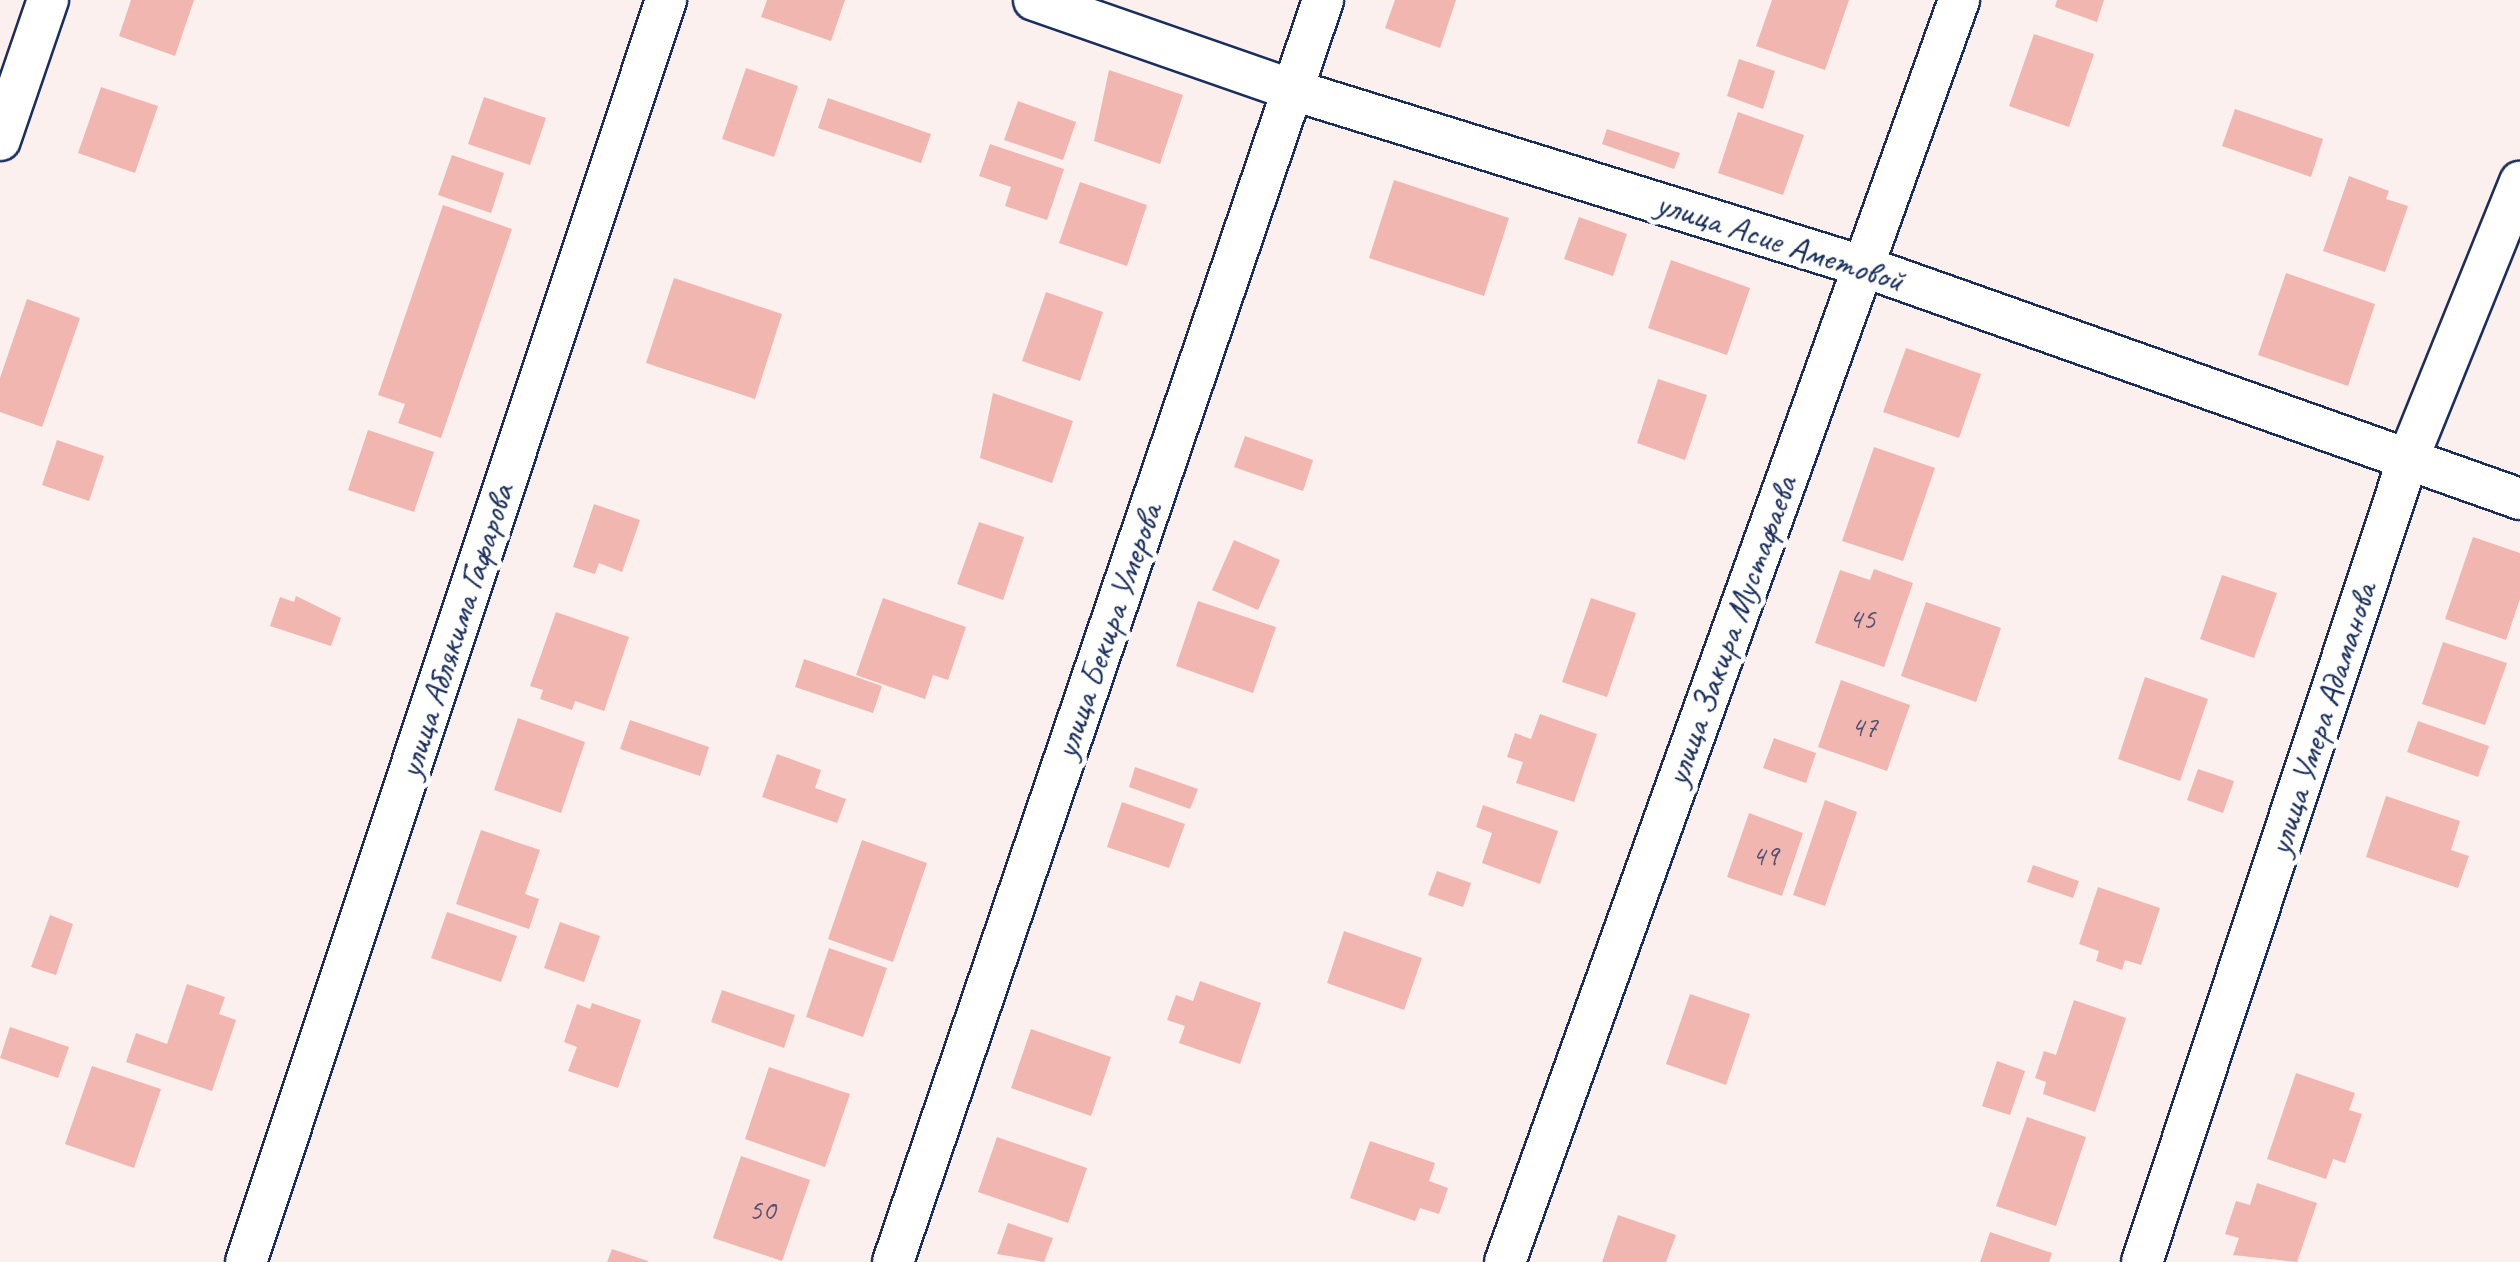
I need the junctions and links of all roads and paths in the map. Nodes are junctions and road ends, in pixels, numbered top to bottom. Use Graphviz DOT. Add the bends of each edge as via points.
graph roads {
  1 [pos="48,0"];
  2 [pos="666,0"];
  3 [pos="1034,0"];
  4 [pos="1323,0"];
  5 [pos="1959,0"];
  6 [pos="1293,90"];
  7 [pos="0,140"];
  8 [pos="2520,182"];
  9 [pos="1862,266"];
  10 [pos="2408,459"];
  11 [pos="2520,498"];
  12 [pos="246,1262"];
  13 [pos="894,1262"];
  14 [pos="1505,1262"];
  15 [pos="2142,1262"];
  1 -- 7 [label="street"];
  2 -- 12 [label="street, улица Аблякима Гафарова"];
  3 -- 6 [label="street, улица Асие Аметовой"];
  4 -- 6 [label="street, улица Бекира Умерова"];
  5 -- 9 [label="street, улица Закира Мустафаева"];
  6 -- 9 [label="street, улица Асие Аметовой"];
  6 -- 13 [label="street, улица Бекира Умерова"];
  8 -- 10 [label="street, улица Умера Адаманова"];
  9 -- 10 [label="street, улица Асие Аметовой"];
  9 -- 14 [label="street, улица Закира Мустафаева"];
  10 -- 11 [label="street, улица Асие Аметовой"];
  10 -- 15 [label="street, улица Умера Адаманова"];
}
